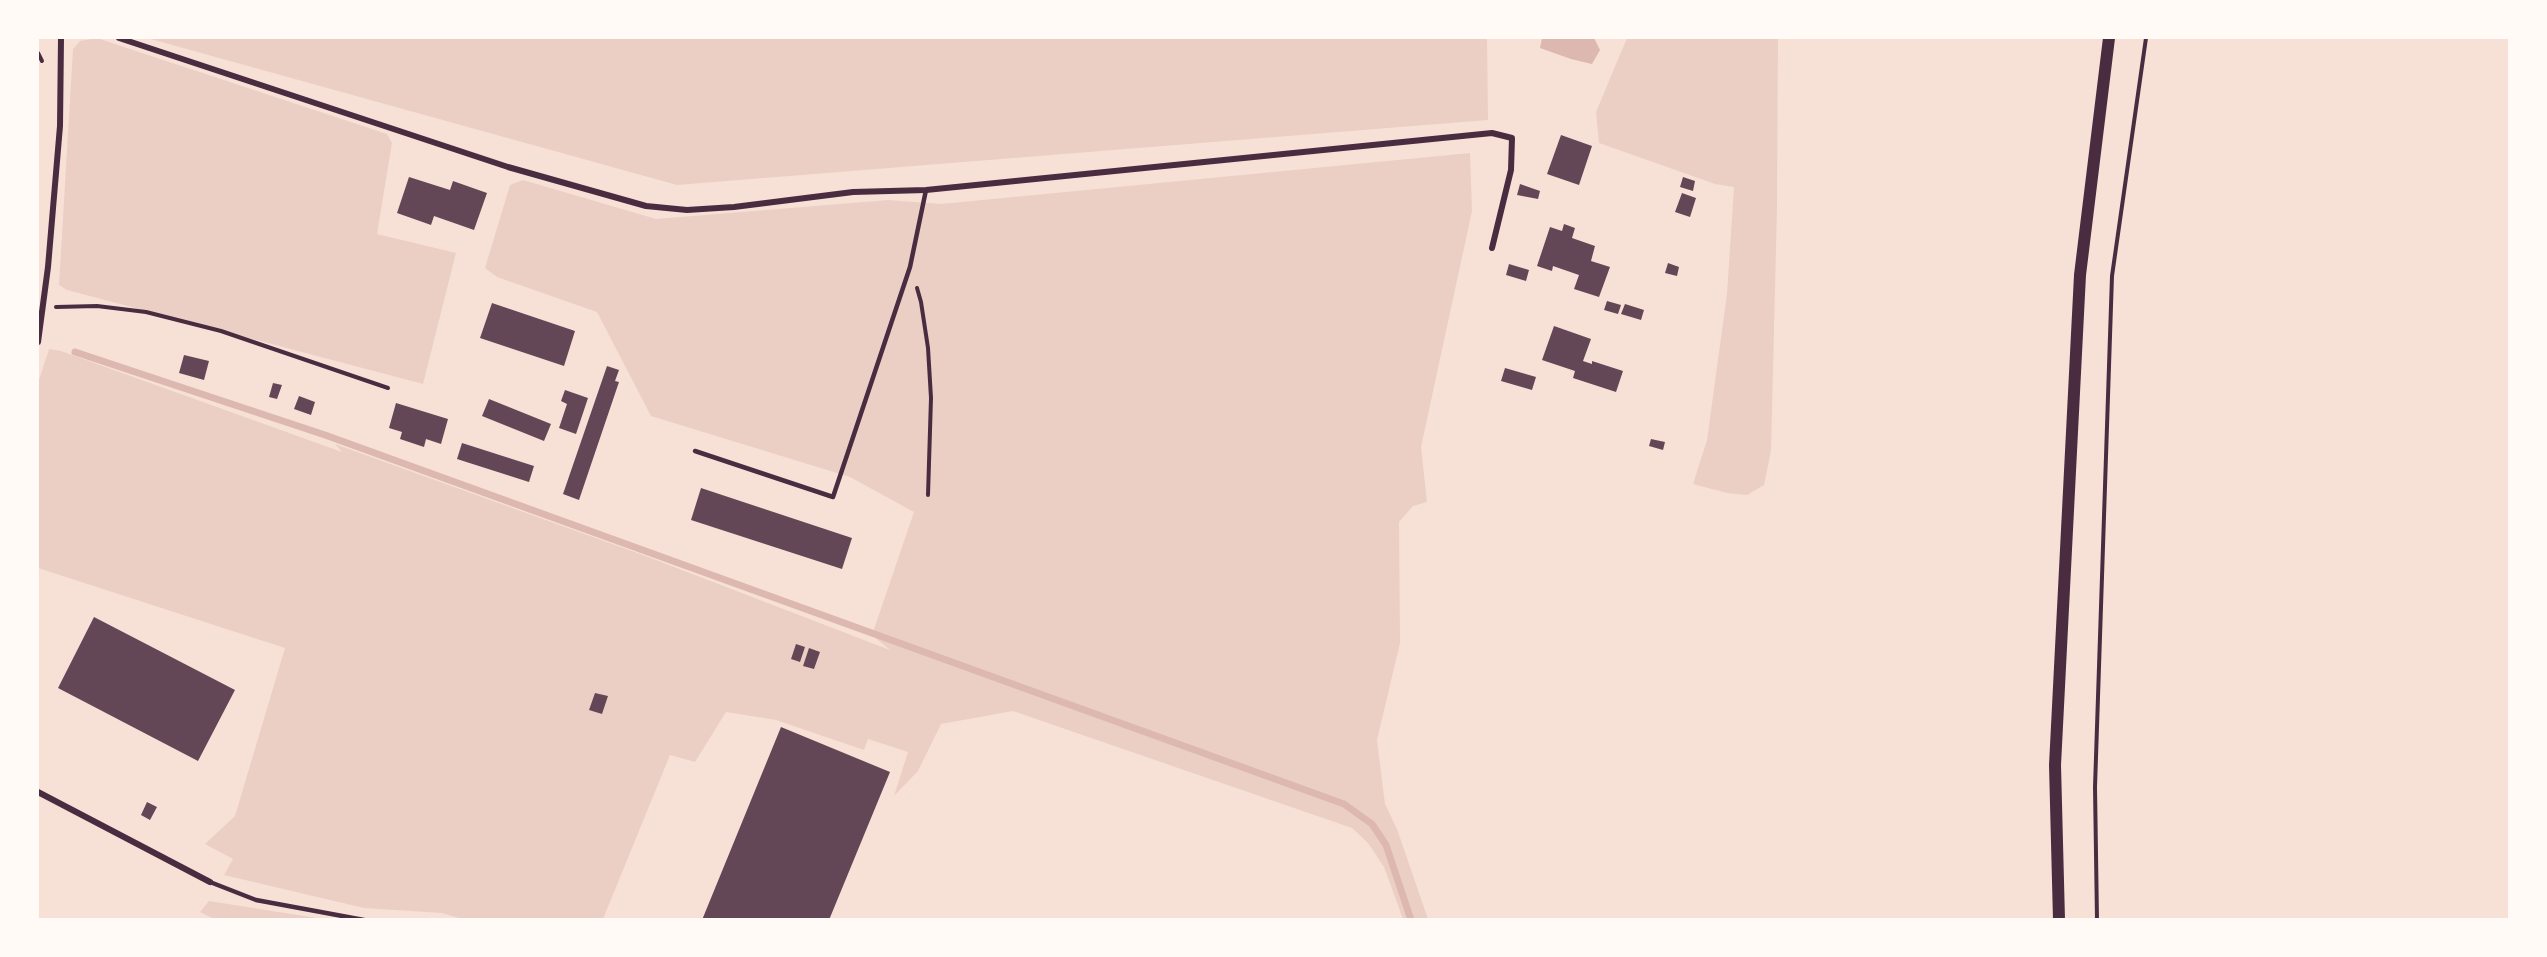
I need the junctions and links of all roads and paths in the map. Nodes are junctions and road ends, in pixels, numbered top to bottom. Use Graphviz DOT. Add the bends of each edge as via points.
graph roads {
  1 [pos="61,38"];
  2 [pos="119,38"];
  3 [pos="2109,38"];
  4 [pos="2146,38"];
  5 [pos="38,53"];
  6 [pos="42,61"];
  7 [pos="926,190"];
  8 [pos="1492,248"];
  9 [pos="910,267"];
  10 [pos="43,309"];
  11 [pos="38,342"];
  12 [pos="388,388"];
  13 [pos="695,451"];
  14 [pos="928,495"];
  15 [pos="38,792"];
  16 [pos="210,882"];
  17 [pos="364,920"];
  18 [pos="2059,920"];
  19 [pos="2097,920"];
  1 -- 10 [label="street" via="60,126"];
  2 -- 7 [label="street" via="508,167 646,206 687,210 853,192"];
  3 -- 18 [label="main road" via="2080,275 2055,765"];
  4 -- 19 [label="path" via="2112,276 2095,788"];
  5 -- 6 [label="path"];
  7 -- 8 [label="street" via="1492,133 1512,138 1512,159"];
  7 -- 9 [label="lane"];
  9 -- 13 [label="lane" via="833,497"];
  9 -- 14 [label="path" via="921,302 928,348"];
  10 -- 11 [label="street"];
  10 -- 12 [label="path" via="97,306 146,312 220,331"];
  15 -- 16 [label="street"];
  16 -- 17 [label="lane" via="256,900"];
}
